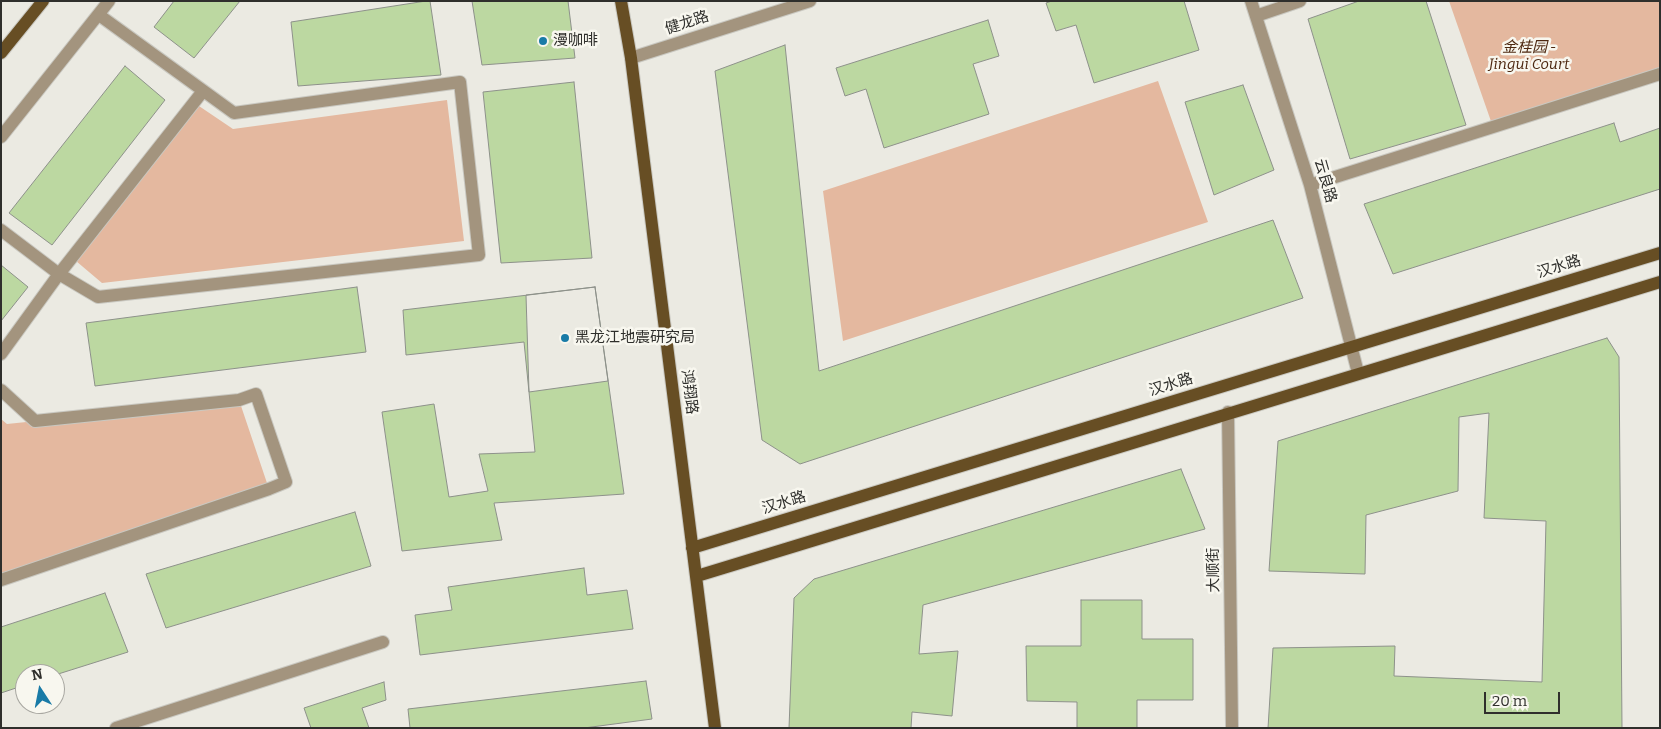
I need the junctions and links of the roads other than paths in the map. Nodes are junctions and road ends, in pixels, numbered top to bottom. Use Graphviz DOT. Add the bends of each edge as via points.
graph roads {
  1 [pos="43,1"];
  2 [pos="109,1"];
  3 [pos="621,1"];
  4 [pos="810,1"];
  5 [pos="1251,1"];
  6 [pos="1300,1"];
  7 [pos="99,15"];
  8 [pos="1256,16"];
  9 [pos="1,53"];
  10 [pos="631,58"];
  11 [pos="1660,74"];
  12 [pos="203,91"];
  13 [pos="1,138"];
  14 [pos="1310,185"];
  15 [pos="1,230"];
  16 [pos="1660,253"];
  17 [pos="59,274"];
  18 [pos="1660,282"];
  19 [pos="1352,347"];
  20 [pos="1,354"];
  21 [pos="1358,373"];
  22 [pos="1,390"];
  23 [pos="1228,412"];
  24 [pos="692,548"];
  25 [pos="697,576"];
  26 [pos="1,580"];
  27 [pos="383,642"];
  28 [pos="116,728"];
  29 [pos="715,728"];
  30 [pos="1232,728"];
  1 -- 9 [label="main road"];
  2 -- 7 [label="street"];
  3 -- 10 [label="main road, 鸿翔路"];
  4 -- 10 [label="street, 健龙路"];
  5 -- 8 [label="street, 云良路"];
  6 -- 8 [label="street"];
  7 -- 12 [label="street"];
  7 -- 13 [label="street"];
  8 -- 14 [label="street, 云良路"];
  10 -- 24 [label="main road, 鸿翔路"];
  11 -- 14 [label="street"];
  12 -- 17 [label="street"];
  12 -- 17 [label="street" via="234,113 460,82 480,255 98,297"];
  14 -- 19 [label="street, 云良路"];
  15 -- 17 [label="street"];
  16 -- 19 [label="main road, 汉水路"];
  17 -- 20 [label="street"];
  18 -- 21 [label="main road"];
  19 -- 21 [label="street, 云良路"];
  19 -- 24 [label="main road, 汉水路"];
  21 -- 23 [label="main road"];
  22 -- 26 [label="street" via="35,421 239,400 256,394 286,482"];
  23 -- 25 [label="main road"];
  23 -- 30 [label="street, 大顺街"];
  24 -- 25 [label="main road, 鸿翔路"];
  25 -- 29 [label="main road, 鸿翔路"];
  27 -- 28 [label="street"];
}
